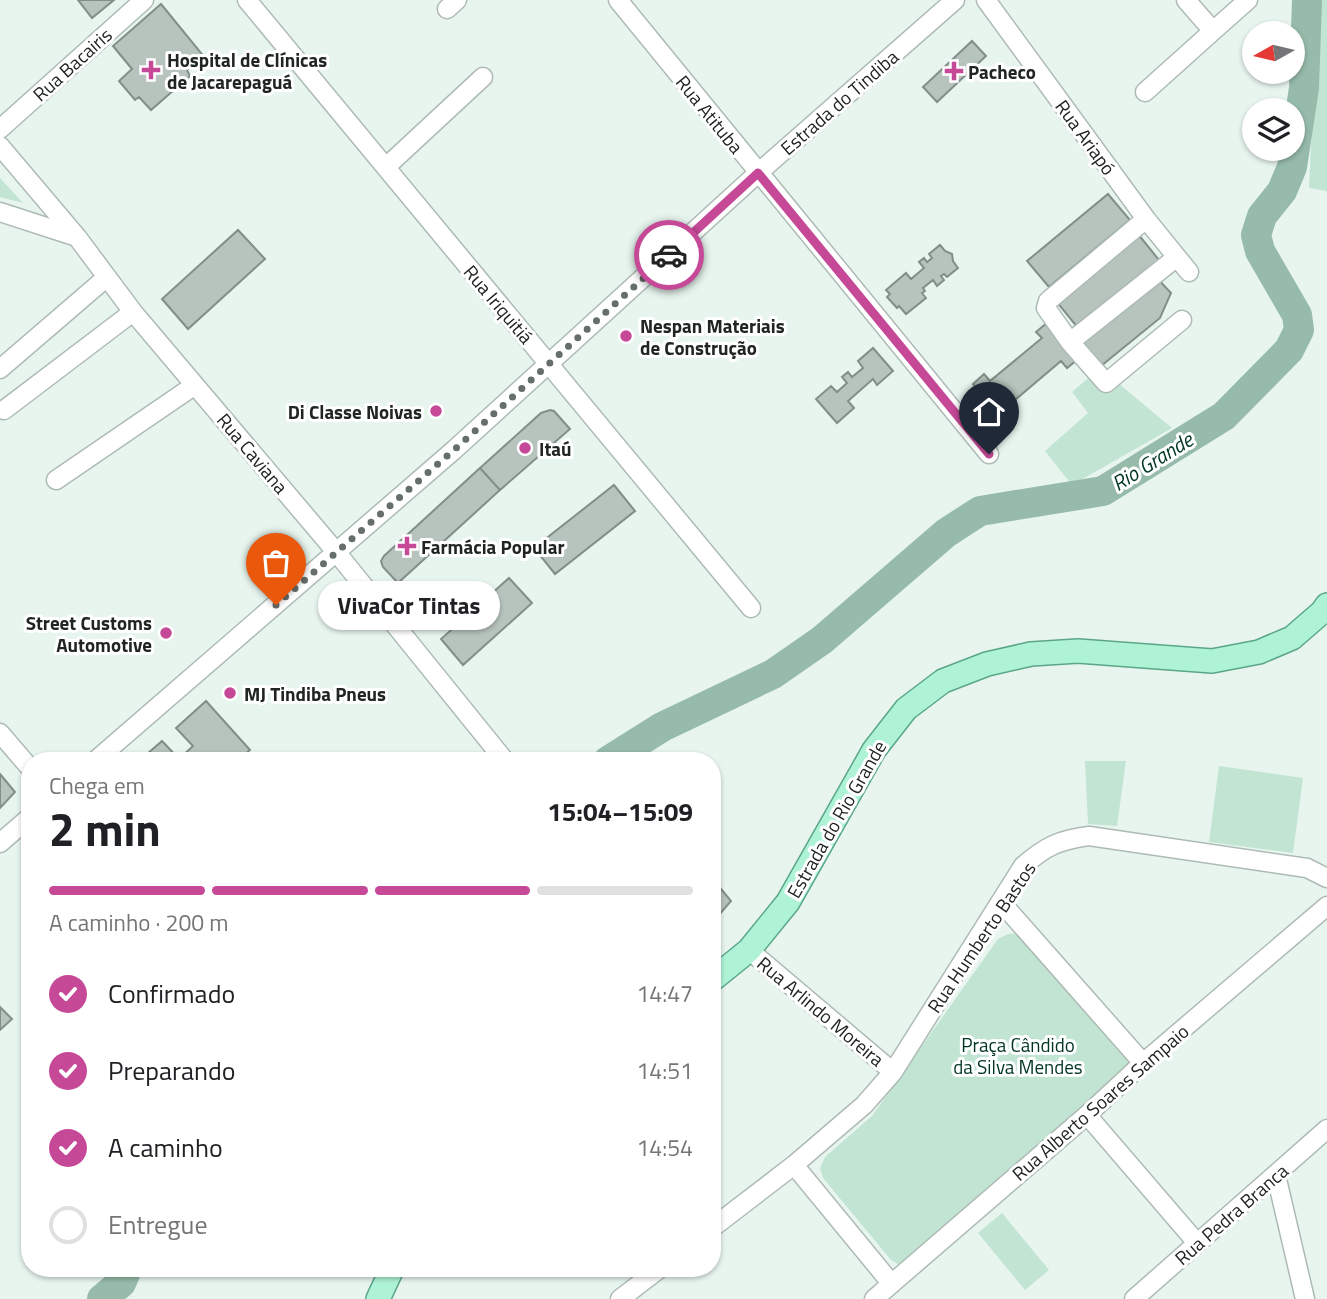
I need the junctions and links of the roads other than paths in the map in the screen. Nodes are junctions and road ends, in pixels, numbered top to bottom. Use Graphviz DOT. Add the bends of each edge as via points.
graph roads {
  1 [pos="144,0"];
  2 [pos="247,0"];
  3 [pos="618,0"];
  4 [pos="955,0"];
  5 [pos="986,0"];
  6 [pos="1185,0"];
  7 [pos="1248,0"];
  8 [pos="1213,31"];
  9 [pos="483,77"];
  10 [pos="1145,92"];
  11 [pos="0,129"];
  12 [pos="0,146"];
  13 [pos="386,167"];
  14 [pos="758,173"];
  15 [pos="0,212"];
  16 [pos="1146,219"];
  17 [pos="77,237"];
  18 [pos="1177,257"];
  19 [pos="1189,272"];
  20 [pos="107,277"];
  21 [pos="133,312"];
  22 [pos="1182,320"];
  23 [pos="1070,342"];
  24 [pos="549,364"];
  25 [pos="0,369"];
  26 [pos="195,386"];
  27 [pos="4,410"];
  28 [pos="989,454"];
  29 [pos="55,480"];
  30 [pos="337,553"];
  31 [pos="1327,605"];
  32 [pos="751,608"];
  33 [pos="0,733"];
  34 [pos="105,752"];
  35 [pos="498,752"];
  36 [pos="21,758"];
  37 [pos="21,825"];
  38 [pos="0,843"];
  39 [pos="1327,878"];
  40 [pos="1001,902"];
  41 [pos="1327,906"];
  42 [pos="749,950"];
  43 [pos="721,973"];
  44 [pos="1143,1063"];
  45 [pos="893,1072"];
  46 [pos="1087,1115"];
  47 [pos="1327,1129"];
  48 [pos="794,1165"];
  49 [pos="1276,1175"];
  50 [pos="721,1221"];
  51 [pos="1197,1242"];
  52 [pos="389,1277"];
  53 [pos="649,1277"];
  54 [pos="891,1283"];
  55 [pos="1152,1292"];
  56 [pos="379,1299"];
  57 [pos="620,1299"];
  58 [pos="874,1299"];
  59 [pos="1134,1299"];
  60 [pos="1305,1299"];
  1 -- 11 [label="street, Rua Bacairis"];
  2 -- 13 [label="street, Rua Iriquitiá"];
  3 -- 14 [label="street, Rua Atituba"];
  4 -- 14 [label="street, Estrada do Tindiba"];
  5 -- 16 [label="street, Rua Ariapó"];
  6 -- 8 [label="street"];
  7 -- 8 [label="street"];
  8 -- 10 [label="street"];
  9 -- 13 [label="street"];
  12 -- 17 [label="street, Rua Caviana"];
  13 -- 24 [label="street, Rua Iriquitiá"];
  14 -- 24 [label="street, Estrada do Tindiba"];
  14 -- 28 [label="street, Rua Atituba"];
  15 -- 17 [label="street"];
  16 -- 18 [label="street, Rua Ariapó"];
  16 -- 23 [label="street" via="1045,304"];
  17 -- 20 [label="street, Rua Caviana"];
  18 -- 19 [label="street, Rua Ariapó"];
  18 -- 23 [label="street"];
  20 -- 21 [label="street, Rua Caviana"];
  20 -- 25 [label="street"];
  21 -- 26 [label="street, Rua Caviana"];
  21 -- 27 [label="street"];
  22 -- 23 [label="street" via="1109,383 1104,383"];
  24 -- 30 [label="street, Estrada do Tindiba"];
  24 -- 32 [label="street, Rua Iriquitiá"];
  26 -- 29 [label="street"];
  26 -- 30 [label="street, Rua Caviana"];
  30 -- 34 [label="street, Estrada do Tindiba"];
  30 -- 35 [label="street, Rua Caviana"];
  31 -- 42 [label="main road, Estrada do Rio Grande" via="1292,638 1259,652 1212,661 1078,651 1031,654 943,681 906,709 874,750 788,902"];
  33 -- 36 [label="street"];
  37 -- 38 [label="street"];
  39 -- 40 [label="street, Rua Humberto Bastos" via="1307,868 1089,836 1043,848 1023,866"];
  40 -- 44 [label="street"];
  40 -- 45 [label="street, Rua Humberto Bastos"];
  41 -- 44 [label="street, Rua Alberto Soares Sampaio"];
  42 -- 43 [label="main road, Estrada do Rio Grande"];
  42 -- 45 [label="street, Rua Arlindo Moreira"];
  44 -- 46 [label="street, Rua Alberto Soares Sampaio"];
  45 -- 48 [label="street, Rua Humberto Bastos" via="864,1105"];
  46 -- 51 [label="street"];
  46 -- 54 [label="street, Rua Alberto Soares Sampaio"];
  47 -- 49 [label="street, Rua Pedra Branca"];
  48 -- 50 [label="street, Rua Humberto Bastos"];
  48 -- 54 [label="street"];
  49 -- 51 [label="street, Rua Pedra Branca"];
  49 -- 60 [label="street"];
  51 -- 55 [label="street, Rua Pedra Branca"];
  52 -- 56 [label="main road"];
  53 -- 57 [label="street"];
  54 -- 58 [label="street, Rua Alberto Soares Sampaio"];
  55 -- 59 [label="street, Rua Pedra Branca"];
}
